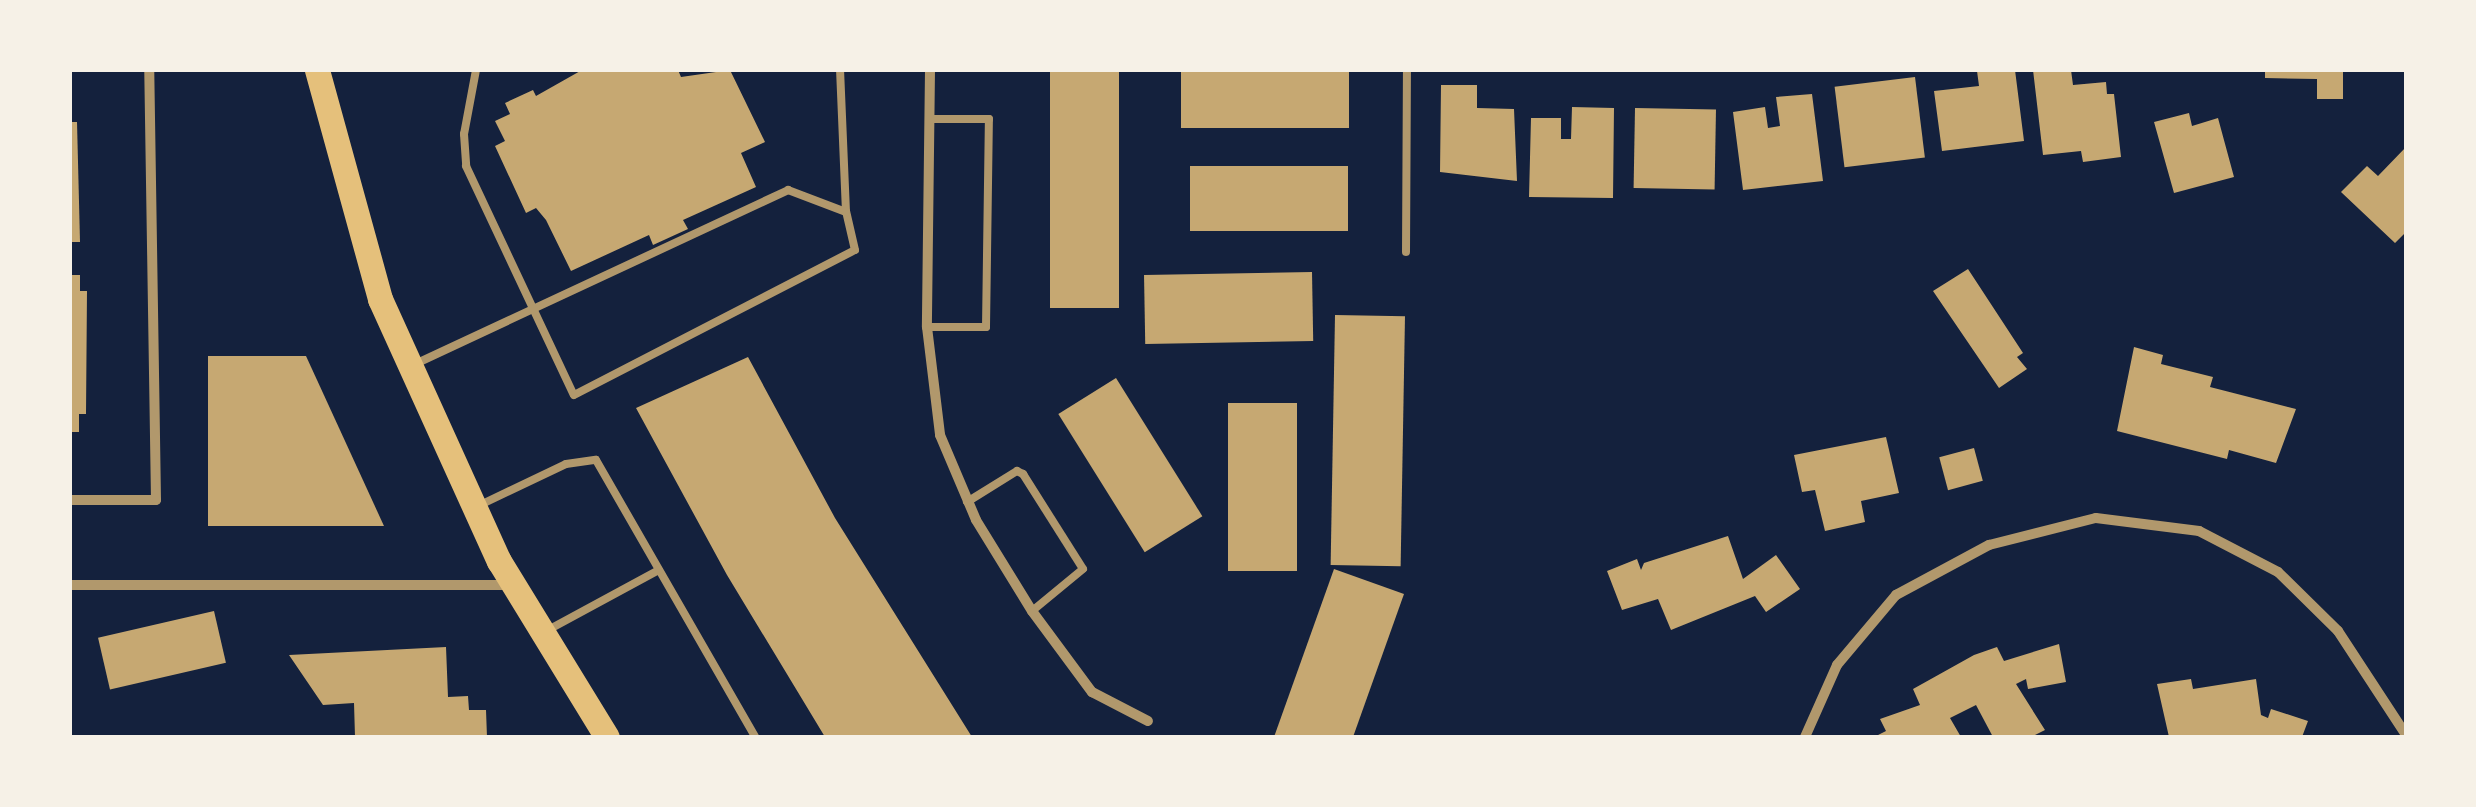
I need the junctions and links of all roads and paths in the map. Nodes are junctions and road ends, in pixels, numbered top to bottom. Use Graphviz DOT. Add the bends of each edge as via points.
graph roads {
  1 [pos="149,70"];
  2 [pos="317,70"];
  3 [pos="476,70"];
  4 [pos="840,70"];
  5 [pos="930,70"];
  6 [pos="1408,70"];
  7 [pos="930,120"];
  8 [pos="846,212"];
  9 [pos="1406,252"];
  10 [pos="532,310"];
  11 [pos="927,327"];
  12 [pos="410,366"];
  13 [pos="70,500"];
  14 [pos="967,502"];
  15 [pos="475,508"];
  16 [pos="659,570"];
  17 [pos="70,585"];
  18 [pos="514,585"];
  19 [pos="1032,611"];
  20 [pos="544,632"];
  21 [pos="1148,722"];
  22 [pos="2406,735"];
  23 [pos="606,737"];
  24 [pos="755,737"];
  25 [pos="1804,737"];
  1 -- 13 [label="street" via="156,500"];
  2 -- 12 [label="main road" via="380,299"];
  3 -- 10 [label="lane" via="464,134 466,166"];
  4 -- 8 [label="lane"];
  5 -- 7 [label="street"];
  6 -- 9 [label="lane"];
  7 -- 11 [label="street"];
  7 -- 11 [label="lane" via="989,120 986,326"];
  8 -- 10 [label="lane" via="788,190"];
  8 -- 10 [label="lane" via="855,250 574,395"];
  10 -- 12 [label="lane"];
  11 -- 14 [label="street" via="940,435"];
  12 -- 15 [label="main road"];
  14 -- 19 [label="street"];
  14 -- 19 [label="lane" via="1018,471 1082,569"];
  15 -- 16 [label="lane" via="566,464 596,460"];
  15 -- 18 [label="main road"];
  16 -- 20 [label="lane"];
  16 -- 24 [label="lane"];
  17 -- 18 [label="street"];
  18 -- 20 [label="main road"];
  19 -- 21 [label="street" via="1092,692"];
  20 -- 23 [label="main road"];
  22 -- 25 [label="street" via="2330,621 2278,572 2199,531 2096,518 1989,545 1896,596 1837,665"];
}
